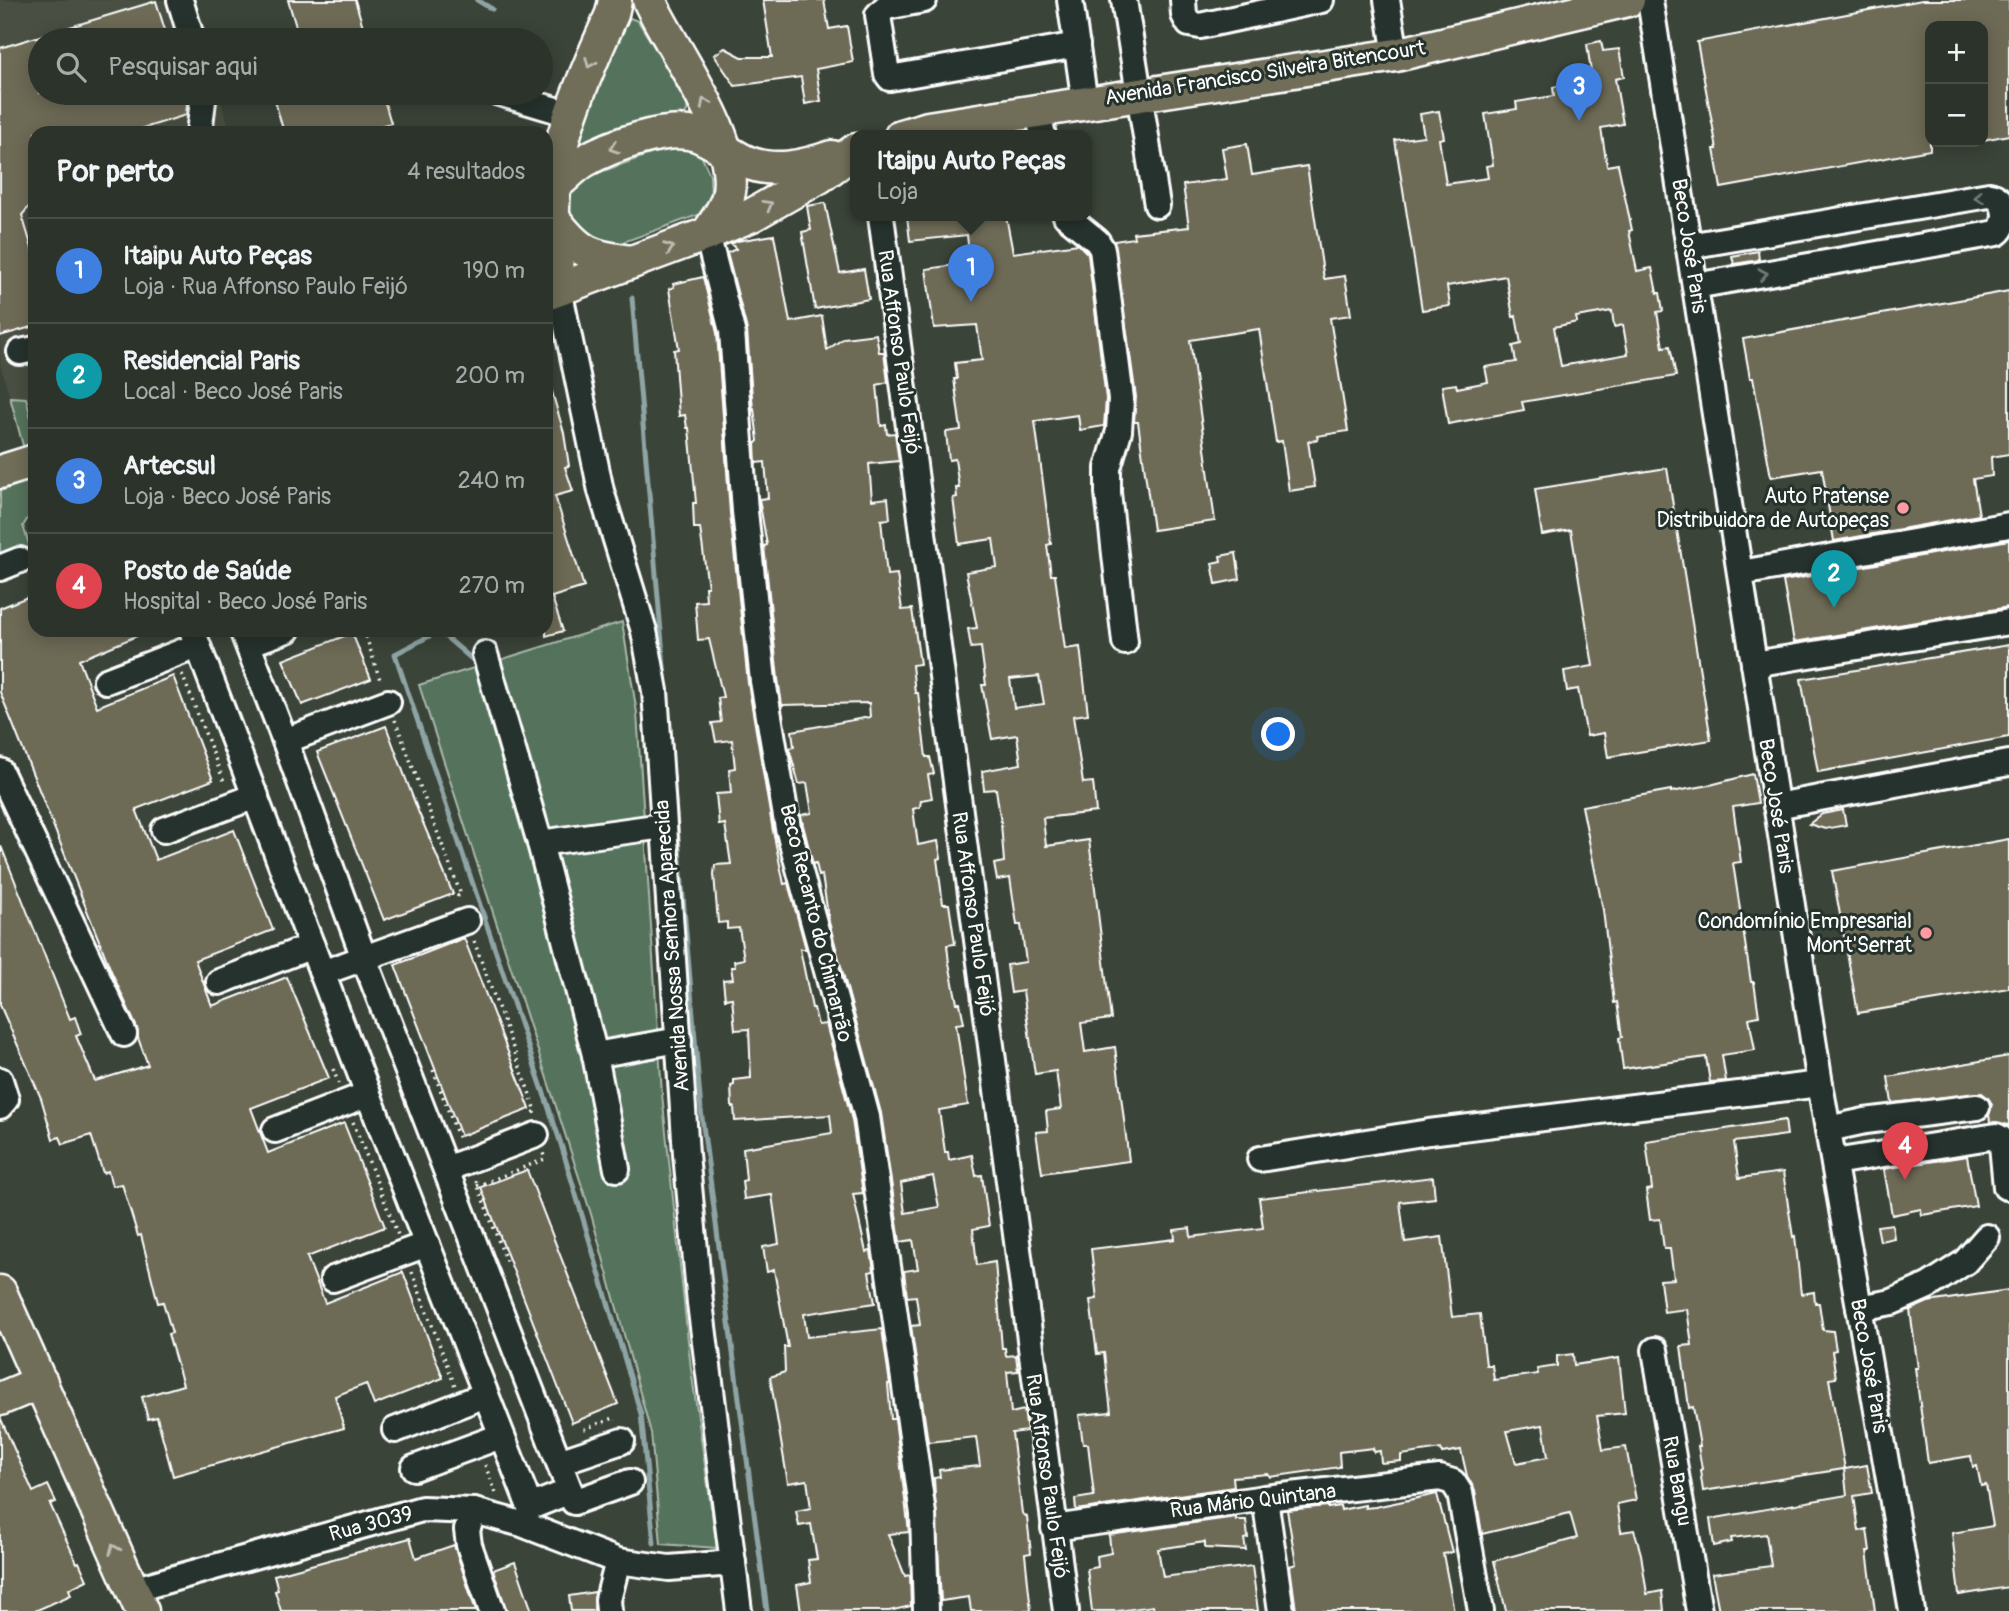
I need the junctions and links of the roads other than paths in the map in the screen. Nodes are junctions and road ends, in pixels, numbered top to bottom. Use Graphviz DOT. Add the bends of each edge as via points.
graph roads {
  1 [pos="180,0"];
  2 [pos="615,0"];
  3 [pos="649,0"];
  4 [pos="924,0"];
  5 [pos="1070,0"];
  6 [pos="1124,0"];
  7 [pos="1183,0"];
  8 [pos="1321,0"];
  9 [pos="1387,0"];
  10 [pos="1628,0"];
  11 [pos="1650,0"];
  12 [pos="188,28"];
  13 [pos="1077,45"];
  14 [pos="1395,54"];
  15 [pos="1138,95"];
  16 [pos="1085,103"];
  17 [pos="202,105"];
  18 [pos="539,105"];
  19 [pos="569,114"];
  20 [pos="1041,123"];
  21 [pos="200,126"];
  22 [pos="921,130"];
  23 [pos="725,150"];
  24 [pos="850,152"];
  25 [pos="850,154"];
  26 [pos="553,167"];
  27 [pos="1157,205"];
  28 [pos="553,218"];
  29 [pos="882,221"];
  30 [pos="1072,221"];
  31 [pos="707,234"];
  32 [pos="1688,246"];
  33 [pos="632,262"];
  34 [pos="1695,286"];
  35 [pos="553,291"];
  36 [pos="28,463"];
  37 [pos="0,472"];
  38 [pos="2009,525"];
  39 [pos="1741,573"];
  40 [pos="2009,622"];
  41 [pos="245,637"];
  42 [pos="195,638"];
  43 [pos="1125,642"];
  44 [pos="485,654"];
  45 [pos="1754,664"];
  46 [pos="106,681"];
  47 [pos="388,702"];
  48 [pos="285,741"];
  49 [pos="2009,763"];
  50 [pos="0,771"];
  51 [pos="256,796"];
  52 [pos="1776,806"];
  53 [pos="663,826"];
  54 [pos="164,830"];
  55 [pos="540,843"];
  56 [pos="467,920"];
  57 [pos="312,946"];
  58 [pos="364,958"];
  59 [pos="322,973"];
  60 [pos="219,982"];
  61 [pos="124,1034"];
  62 [pos="679,1040"];
  63 [pos="595,1055"];
  64 [pos="0,1080"];
  65 [pos="1820,1084"];
  66 [pos="368,1094"];
  67 [pos="0,1106"];
  68 [pos="1977,1107"];
  69 [pos="1828,1129"];
  70 [pos="275,1130"];
  71 [pos="536,1135"];
  72 [pos="1261,1159"];
  73 [pos="1833,1162"];
  74 [pos="457,1165"];
  75 [pos="617,1169"];
  76 [pos="2006,1187"];
  77 [pos="1987,1237"];
  78 [pos="427,1244"];
  79 [pos="333,1279"];
  80 [pos="0,1292"];
  81 [pos="1859,1308"];
  82 [pos="1655,1350"];
  83 [pos="41,1382"];
  84 [pos="485,1395"];
  85 [pos="0,1399"];
  86 [pos="395,1430"];
  87 [pos="501,1436"];
  88 [pos="622,1441"];
  89 [pos="559,1462"];
  90 [pos="414,1468"];
  91 [pos="631,1482"];
  92 [pos="570,1491"];
  93 [pos="1265,1498"];
  94 [pos="474,1511"];
  95 [pos="1054,1528"];
  96 [pos="618,1561"];
  97 [pos="733,1563"];
  98 [pos="137,1600"];
  99 [pos="492,1611"];
  100 [pos="610,1611"];
  101 [pos="739,1611"];
  102 [pos="926,1611"];
  103 [pos="1066,1611"];
  104 [pos="1281,1611"];
  105 [pos="1481,1611"];
  106 [pos="1699,1611"];
  107 [pos="1912,1611"];
  1 -- 12 [label="street"];
  2 -- 19 [label="main road, one-way"];
  23 -- 3 [label="main road, one-way"];
  4 -- 13 [label="street" via="879,12 890,78"];
  5 -- 13 [label="street"];
  6 -- 15 [label="street"];
  7 -- 8 [label="street" via="1186,21 1200,26"];
  9 -- 14 [label="street"];
  10 -- 14 [label="main road, Avenida Francisco Silveira Bitencourt"];
  11 -- 32 [label="street, Beco José Paris"];
  13 -- 16 [label="street"];
  14 -- 15 [label="main road, Avenida Francisco Silveira Bitencourt"];
  15 -- 16 [label="main road, Avenida Francisco Silveira Bitencourt"];
  15 -- 27 [label="street"];
  16 -- 20 [label="main road, Avenida Francisco Silveira Bitencourt"];
  17 -- 21 [label="street"];
  18 -- 19 [label="street"];
  19 -- 26 [label="main road"];
  20 -- 22 [label="main road, Avenida Francisco Silveira Bitencourt"];
  23 -- 24 [label="main road" via="776,170"];
  23 -- 26 [label="main road, one-way" via="695,135 674,133 645,137 581,163"];
  23 -- 31 [label="main road" via="728,197"];
  31 -- 25 [label="main road, one-way" via="752,215"];
  26 -- 28 [label="main road"];
  28 -- 33 [label="main road" via="583,251"];
  28 -- 35 [label="main road"];
  29 -- 95 [label="street, Rua Affonso Paulo Feijó"];
  30 -- 43 [label="street" via="1102,249 1121,399 1108,493"];
  33 -- 31 [label="main road, one-way"];
  31 -- 102 [label="street, Beco Recanto do Chimarrão" via="732,331 763,681 789,828 867,1117 923,1514"];
  32 -- 34 [label="street, Beco José Paris"];
  34 -- 32 [label="street, one-way" via="1997,233 2007,222 2004,202 1990,195"];
  33 -- 35 [label="main road"];
  34 -- 39 [label="street, Beco José Paris"];
  35 -- 53 [label="street, Avenida Nossa Senhora Aparecida" via="601,491 644,631 654,691"];
  36 -- 37 [label="main road"];
  38 -- 39 [label="street"];
  39 -- 45 [label="street, Beco José Paris"];
  40 -- 45 [label="street"];
  41 -- 48 [label="street"];
  42 -- 46 [label="street"];
  42 -- 51 [label="street"];
  44 -- 55 [label="street"];
  45 -- 52 [label="street, Beco José Paris"];
  47 -- 48 [label="street"];
  48 -- 58 [label="street"];
  49 -- 52 [label="street"];
  50 -- 61 [label="street"];
  51 -- 54 [label="street"];
  51 -- 57 [label="street"];
  52 -- 65 [label="street, Beco José Paris"];
  53 -- 55 [label="street"];
  53 -- 62 [label="street, Avenida Nossa Senhora Aparecida"];
  55 -- 63 [label="street"];
  56 -- 58 [label="street"];
  57 -- 59 [label="street"];
  57 -- 60 [label="street"];
  58 -- 59 [label="street"];
  58 -- 74 [label="street"];
  59 -- 66 [label="street"];
  62 -- 63 [label="street"];
  62 -- 97 [label="street, Avenida Nossa Senhora Aparecida" via="700,1303"];
  63 -- 75 [label="street"];
  64 -- 67 [label="street" via="6,1099"];
  65 -- 69 [label="street, Beco José Paris"];
  65 -- 72 [label="street" via="1429,1132"];
  66 -- 70 [label="street"];
  66 -- 78 [label="street"];
  68 -- 69 [label="street"];
  69 -- 73 [label="street, Beco José Paris"];
  71 -- 74 [label="street"];
  73 -- 76 [label="street" via="1996,1136 2003,1145"];
  73 -- 81 [label="street, Beco José Paris"];
  74 -- 89 [label="street"];
  77 -- 81 [label="street" via="1965,1262 1928,1286 1892,1302"];
  78 -- 79 [label="street"];
  78 -- 84 [label="street"];
  80 -- 83 [label="main road"];
  81 -- 107 [label="street, Beco José Paris"];
  82 -- 106 [label="street, Rua Bangu"];
  83 -- 85 [label="main road"];
  98 -- 83 [label="main road, one-way"];
  84 -- 86 [label="street"];
  84 -- 87 [label="street"];
  87 -- 90 [label="street"];
  87 -- 92 [label="street" via="530,1507"];
  88 -- 89 [label="street"];
  89 -- 92 [label="street"];
  91 -- 92 [label="street" via="575,1502"];
  93 -- 95 [label="street, Rua Mário Quintana"];
  93 -- 104 [label="street"];
  93 -- 105 [label="street, Rua Mário Quintana" via="1440,1478 1453,1482 1460,1493"];
  94 -- 96 [label="street, Rua 3039"];
  94 -- 98 [label="street, Rua 3039" via="422,1509"];
  94 -- 99 [label="street" via="467,1530 469,1545"];
  95 -- 103 [label="street, Rua Affonso Paulo Feijó"];
  96 -- 97 [label="street, Rua 3039" via="669,1568"];
  96 -- 100 [label="street" via="608,1600"];
  97 -- 101 [label="street, Avenida Nossa Senhora Aparecida"];
}
